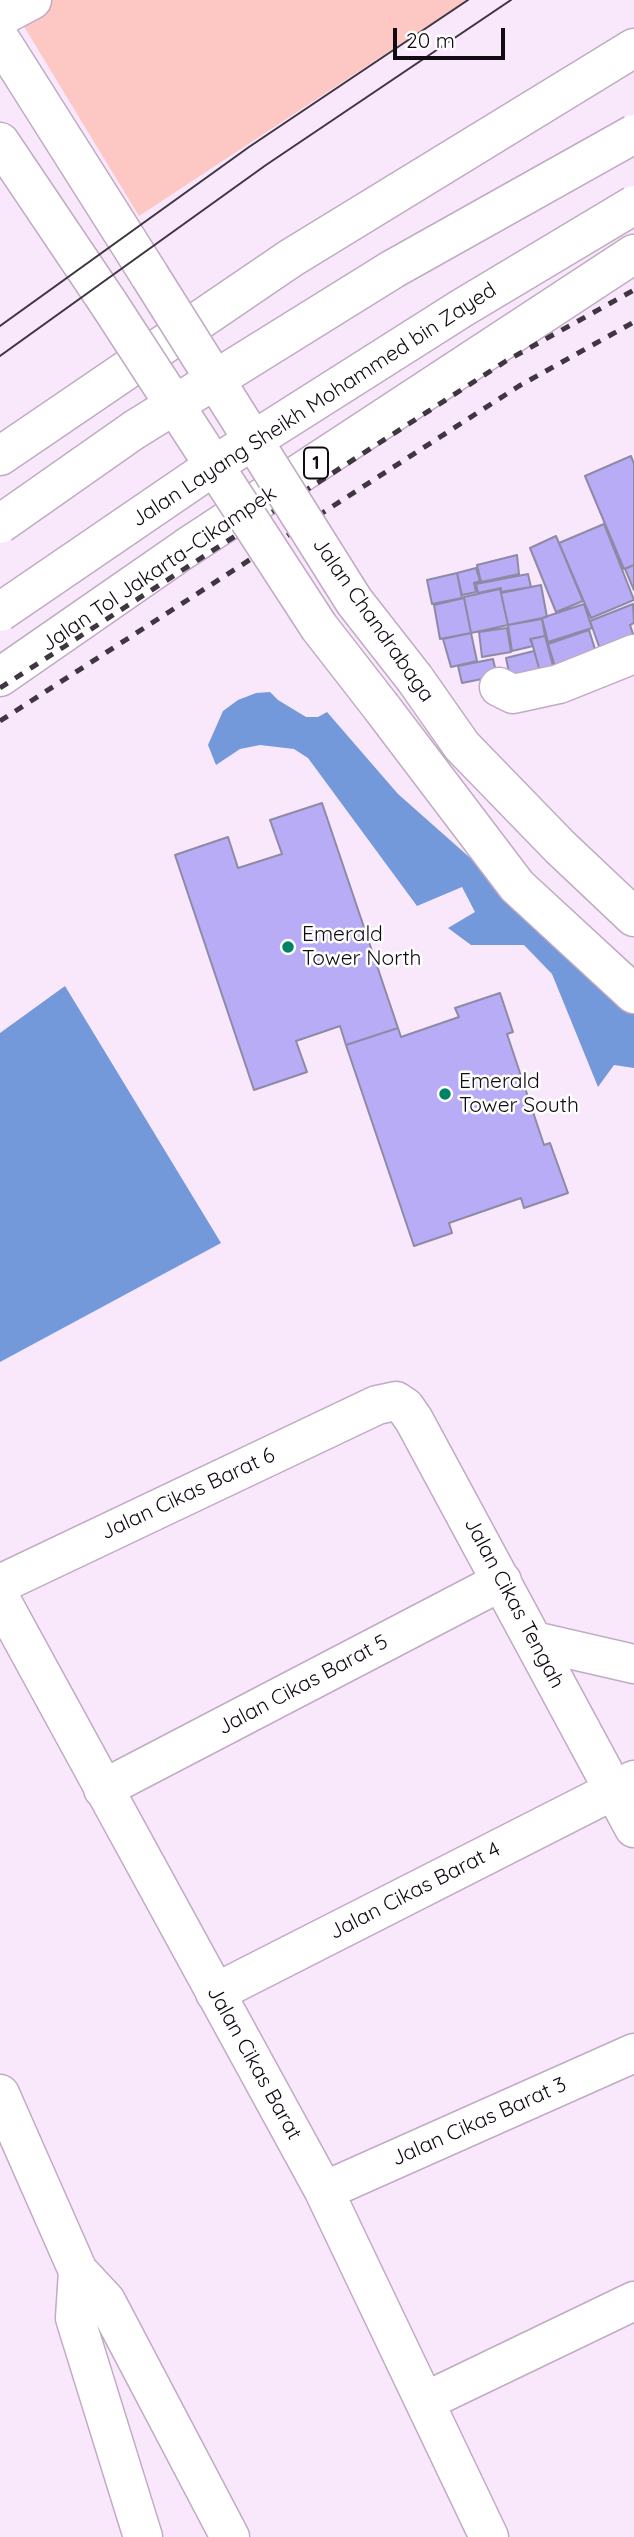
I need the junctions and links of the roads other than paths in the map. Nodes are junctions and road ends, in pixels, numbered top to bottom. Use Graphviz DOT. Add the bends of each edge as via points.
graph roads {
  1 [pos="32,0"];
  2 [pos="0,17"];
  3 [pos="0,39"];
  4 [pos="634,48"];
  5 [pos="634,134"];
  6 [pos="0,142"];
  7 [pos="634,205"];
  8 [pos="634,254"];
  9 [pos="0,456"];
  10 [pos="0,524"];
  11 [pos="0,612"];
  12 [pos="634,654"];
  13 [pos="0,677"];
  14 [pos="499,687"];
  15 [pos="634,917"];
  16 [pos="634,994"];
  17 [pos="377,1405"];
  18 [pos="502,1581"];
  19 [pos="0,1584"];
  20 [pos="0,1598"];
  21 [pos="534,1641"];
  22 [pos="634,1664"];
  23 [pos="624,1784"];
  24 [pos="103,1789"];
  25 [pos="634,1828"];
  26 [pos="215,1993"];
  27 [pos="634,2053"];
  28 [pos="0,2094"];
  29 [pos="324,2191"];
  30 [pos="78,2271"];
  31 [pos="634,2301"];
  32 [pos="426,2401"];
  33 [pos="143,2537"];
  34 [pos="230,2537"];
  35 [pos="489,2537"];
  1 -- 2 [label="main road"];
  3 -- 15 [label="main road, Jalan Chandrabaga, bridge" via="354,601 462,746"];
  4 -- 9 [label="main road" via="291,258"];
  5 -- 10 [label="main road, bridge" via="393,269 134,430"];
  6 -- 16 [label="main road, Jalan Chandrabaga, bridge" via="319,627 517,886"];
  7 -- 11 [label="main road, Jalan Layang Sheikh Mohammed bin Zayed, bridge" via="238,450"];
  8 -- 13 [label="main road, Jalan Tol Jakarta–Cikampek / 1" via="186,548"];
  12 -- 14 [label="main road" via="559,684 513,694"];
  17 -- 18 [label="main road, Jalan Cikas Tengah" via="392,1400 409,1412"];
  17 -- 19 [label="main road, Jalan Cikas Barat 6"];
  18 -- 21 [label="main road, Jalan Cikas Tengah"];
  18 -- 24 [label="main road, Jalan Cikas Barat 5"];
  20 -- 24 [label="main road, Jalan Cikas Barat"];
  21 -- 22 [label="main road"];
  21 -- 23 [label="main road, Jalan Cikas Tengah"];
  23 -- 25 [label="main road, Jalan Cikas Tengah"];
  23 -- 26 [label="main road, Jalan Cikas Barat 4"];
  24 -- 26 [label="main road, Jalan Cikas Barat"];
  26 -- 29 [label="main road, Jalan Cikas Barat"];
  27 -- 29 [label="main road, Jalan Cikas Barat 3"];
  28 -- 30 [label="main road"];
  29 -- 32 [label="main road, Jalan Cikas Barat"];
  30 -- 33 [label="main road" via="75,2318"];
  30 -- 34 [label="main road" via="106,2301"];
  31 -- 32 [label="main road"];
  32 -- 35 [label="main road, Jalan Cikas Barat"];
}
